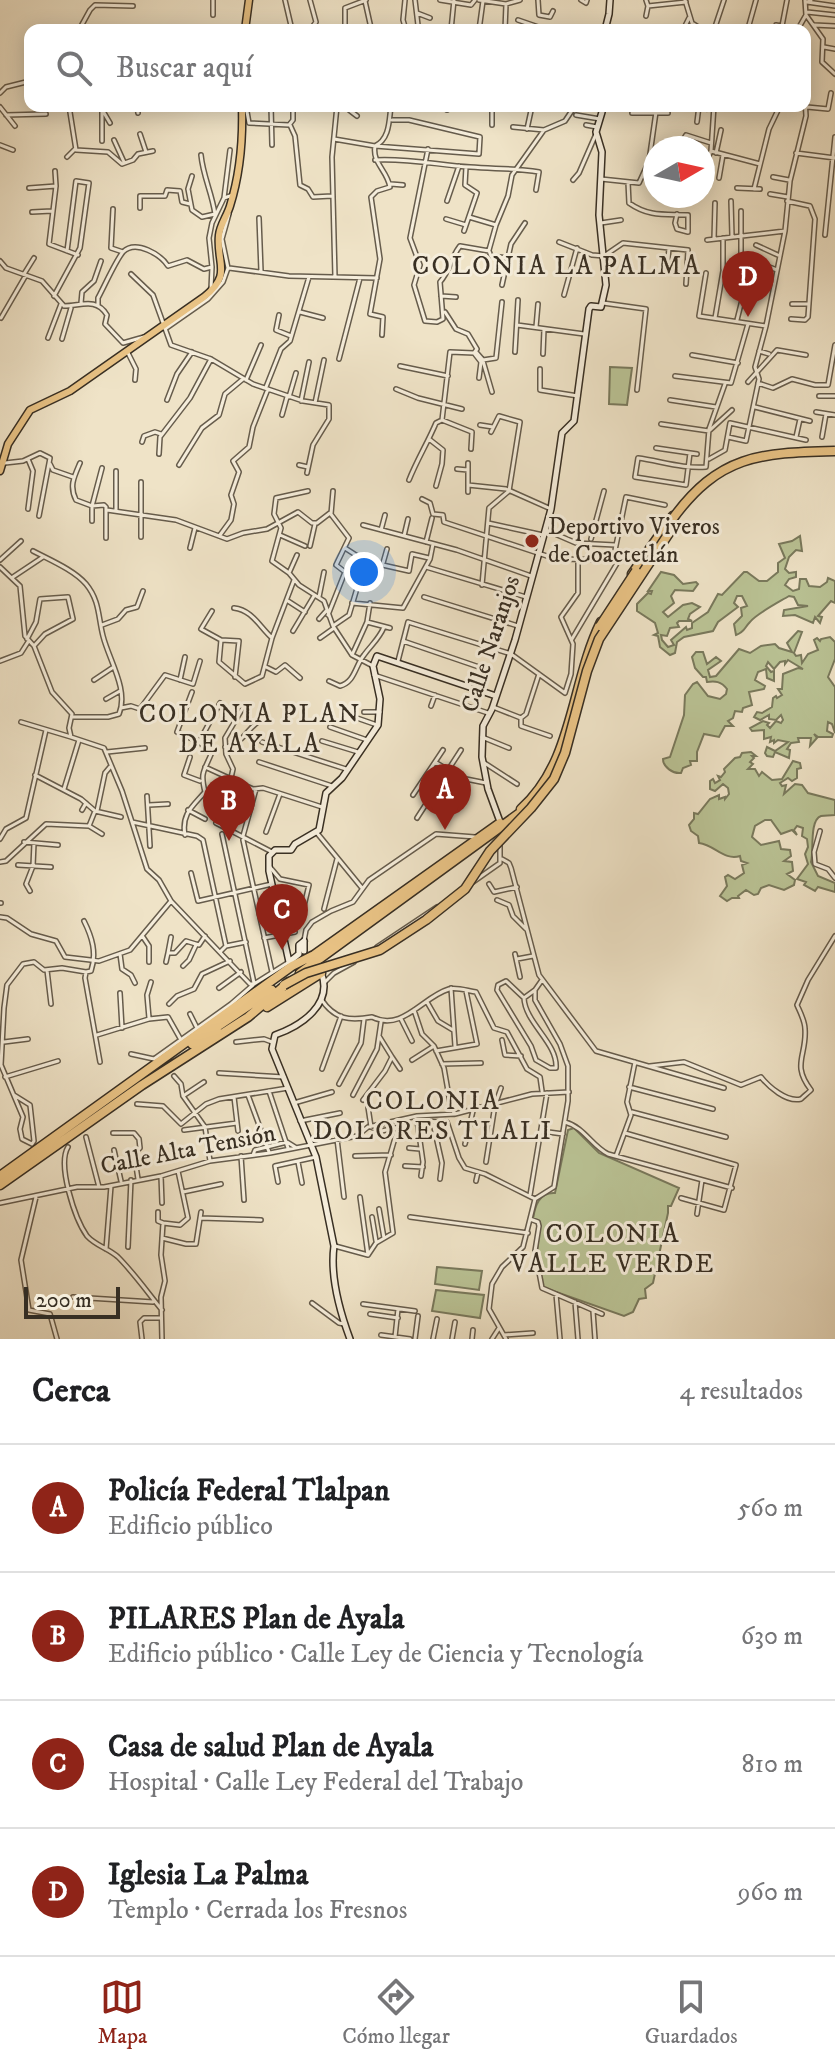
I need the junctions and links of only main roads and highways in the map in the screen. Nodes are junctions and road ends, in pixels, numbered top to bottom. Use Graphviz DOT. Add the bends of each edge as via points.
graph roads {
  1 [pos="249,0"];
  2 [pos="246,24"];
  3 [pos="244,112"];
  4 [pos="835,452"];
  5 [pos="1,464"];
  6 [pos="0,471"];
  7 [pos="305,972"];
  8 [pos="321,973"];
  9 [pos="248,1017"];
  10 [pos="218,1027"];
  11 [pos="229,1030"];
  12 [pos="142,1085"];
  13 [pos="58,1135"];
  14 [pos="0,1176"];
  15 [pos="0,1185"];
  1 -- 2 [label="main road"];
  3 -- 5 [label="main road" via="229,210 219,234 222,272 211,291 62,396 30,410"];
  4 -- 7 [label="highway, bridge" via="753,462 701,490 603,631 565,753 539,799 457,896 380,950"];
  4 -- 9 [label="highway" via="743,464 702,488 600,636 565,752 532,804"];
  4 -- 13 [label="highway" via="754,456 722,469 686,498 605,615 587,653 560,753 542,786 519,810"];
  5 -- 6 [label="main road"];
  7 -- 10 [label="highway, bridge"];
  7 -- 13 [label="highway, bridge"];
  8 -- 9 [label="highway"];
  9 -- 11 [label="highway"];
  10 -- 11 [label="highway"];
  10 -- 12 [label="highway"];
  11 -- 12 [label="highway"];
  12 -- 15 [label="highway"];
  13 -- 14 [label="highway"];
}
